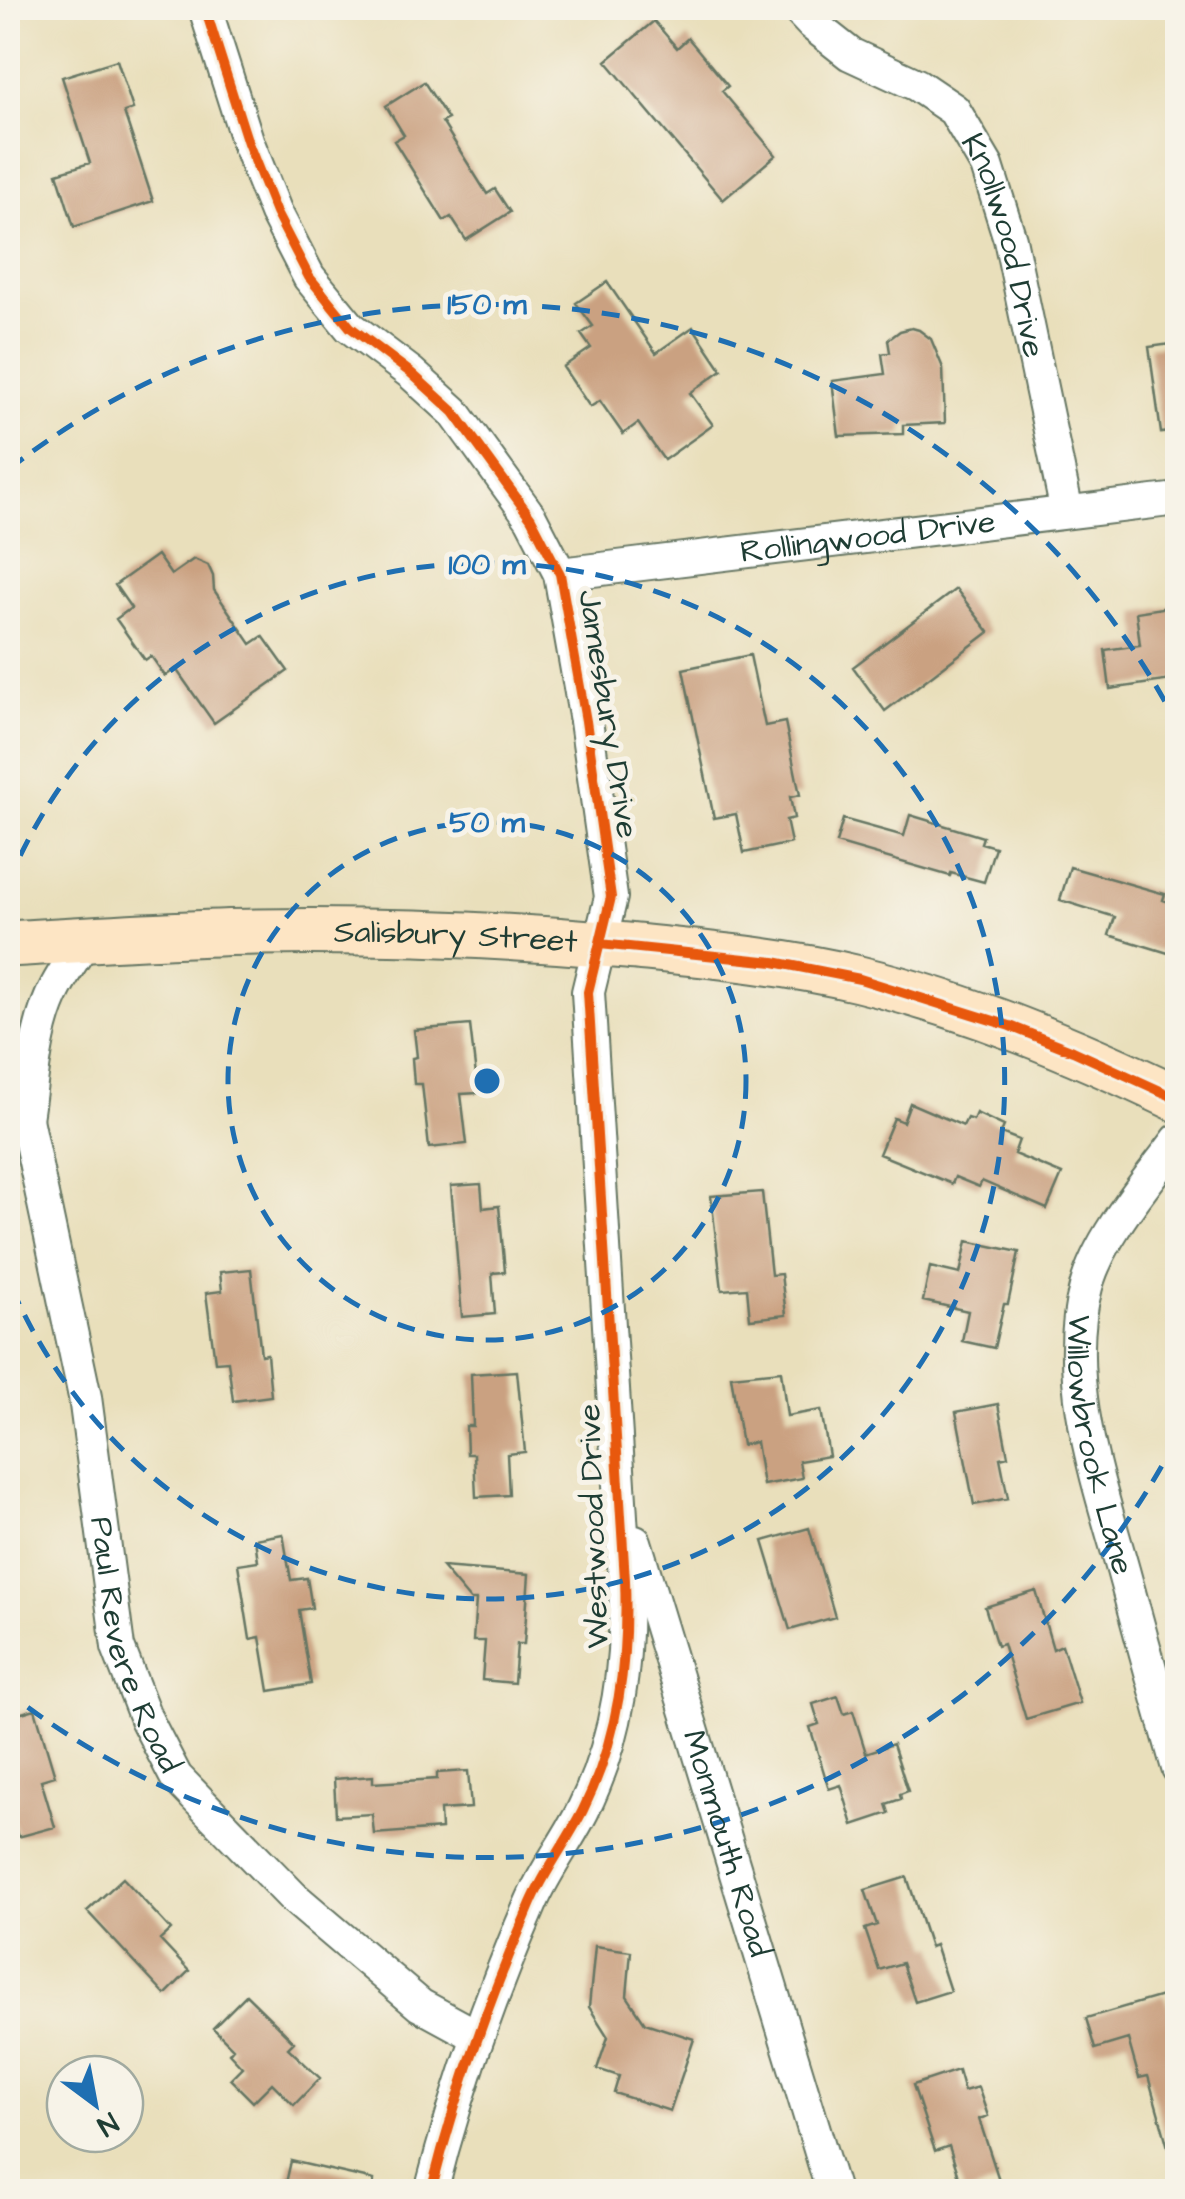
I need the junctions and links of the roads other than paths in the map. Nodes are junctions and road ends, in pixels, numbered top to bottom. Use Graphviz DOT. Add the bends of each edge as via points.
graph roads {
  1 [pos="204,8"];
  2 [pos="797,8"];
  3 [pos="1178,499"];
  4 [pos="1067,512"];
  5 [pos="560,574"];
  6 [pos="86,940"];
  7 [pos="8,944"];
  8 [pos="600,944"];
  9 [pos="8,1079"];
  10 [pos="1178,1099"];
  11 [pos="26,1119"];
  12 [pos="1178,1140"];
  13 [pos="621,1495"];
  14 [pos="1178,1768"];
  15 [pos="477,2036"];
  16 [pos="431,2192"];
  17 [pos="833,2192"];
  1 -- 5 [label="street, Jamesbury Drive" via="248,143 310,278 350,327 454,412 531,518"];
  2 -- 4 [label="street, Knollwood Drive" via="850,54 954,110 987,166 1010,239"];
  3 -- 4 [label="street, Rollingwood Drive"];
  4 -- 5 [label="street, Rollingwood Drive"];
  5 -- 8 [label="street, Jamesbury Drive" via="610,897"];
  6 -- 7 [label="main road, Salisbury Street"];
  6 -- 8 [label="main road, Salisbury Street" via="388,933"];
  6 -- 11 [label="street, Paul Revere Road" via="45,1014"];
  8 -- 10 [label="main road, Salisbury Street" via="774,962 860,979 1010,1026"];
  8 -- 13 [label="street, Westwood Drive" via="588,992"];
  9 -- 11 [label="street, Paul Revere Road"];
  11 -- 15 [label="street, Paul Revere Road" via="84,1397 118,1646 146,1719 176,1778 293,1897 420,2005"];
  12 -- 14 [label="street, Willowbrook Lane" via="1095,1264 1081,1309 1078,1356 1092,1461"];
  13 -- 15 [label="street, Westwood Drive" via="625,1660 611,1736"];
  13 -- 17 [label="street, Monmouth Road"];
  15 -- 16 [label="street, Westwood Drive"];
}
